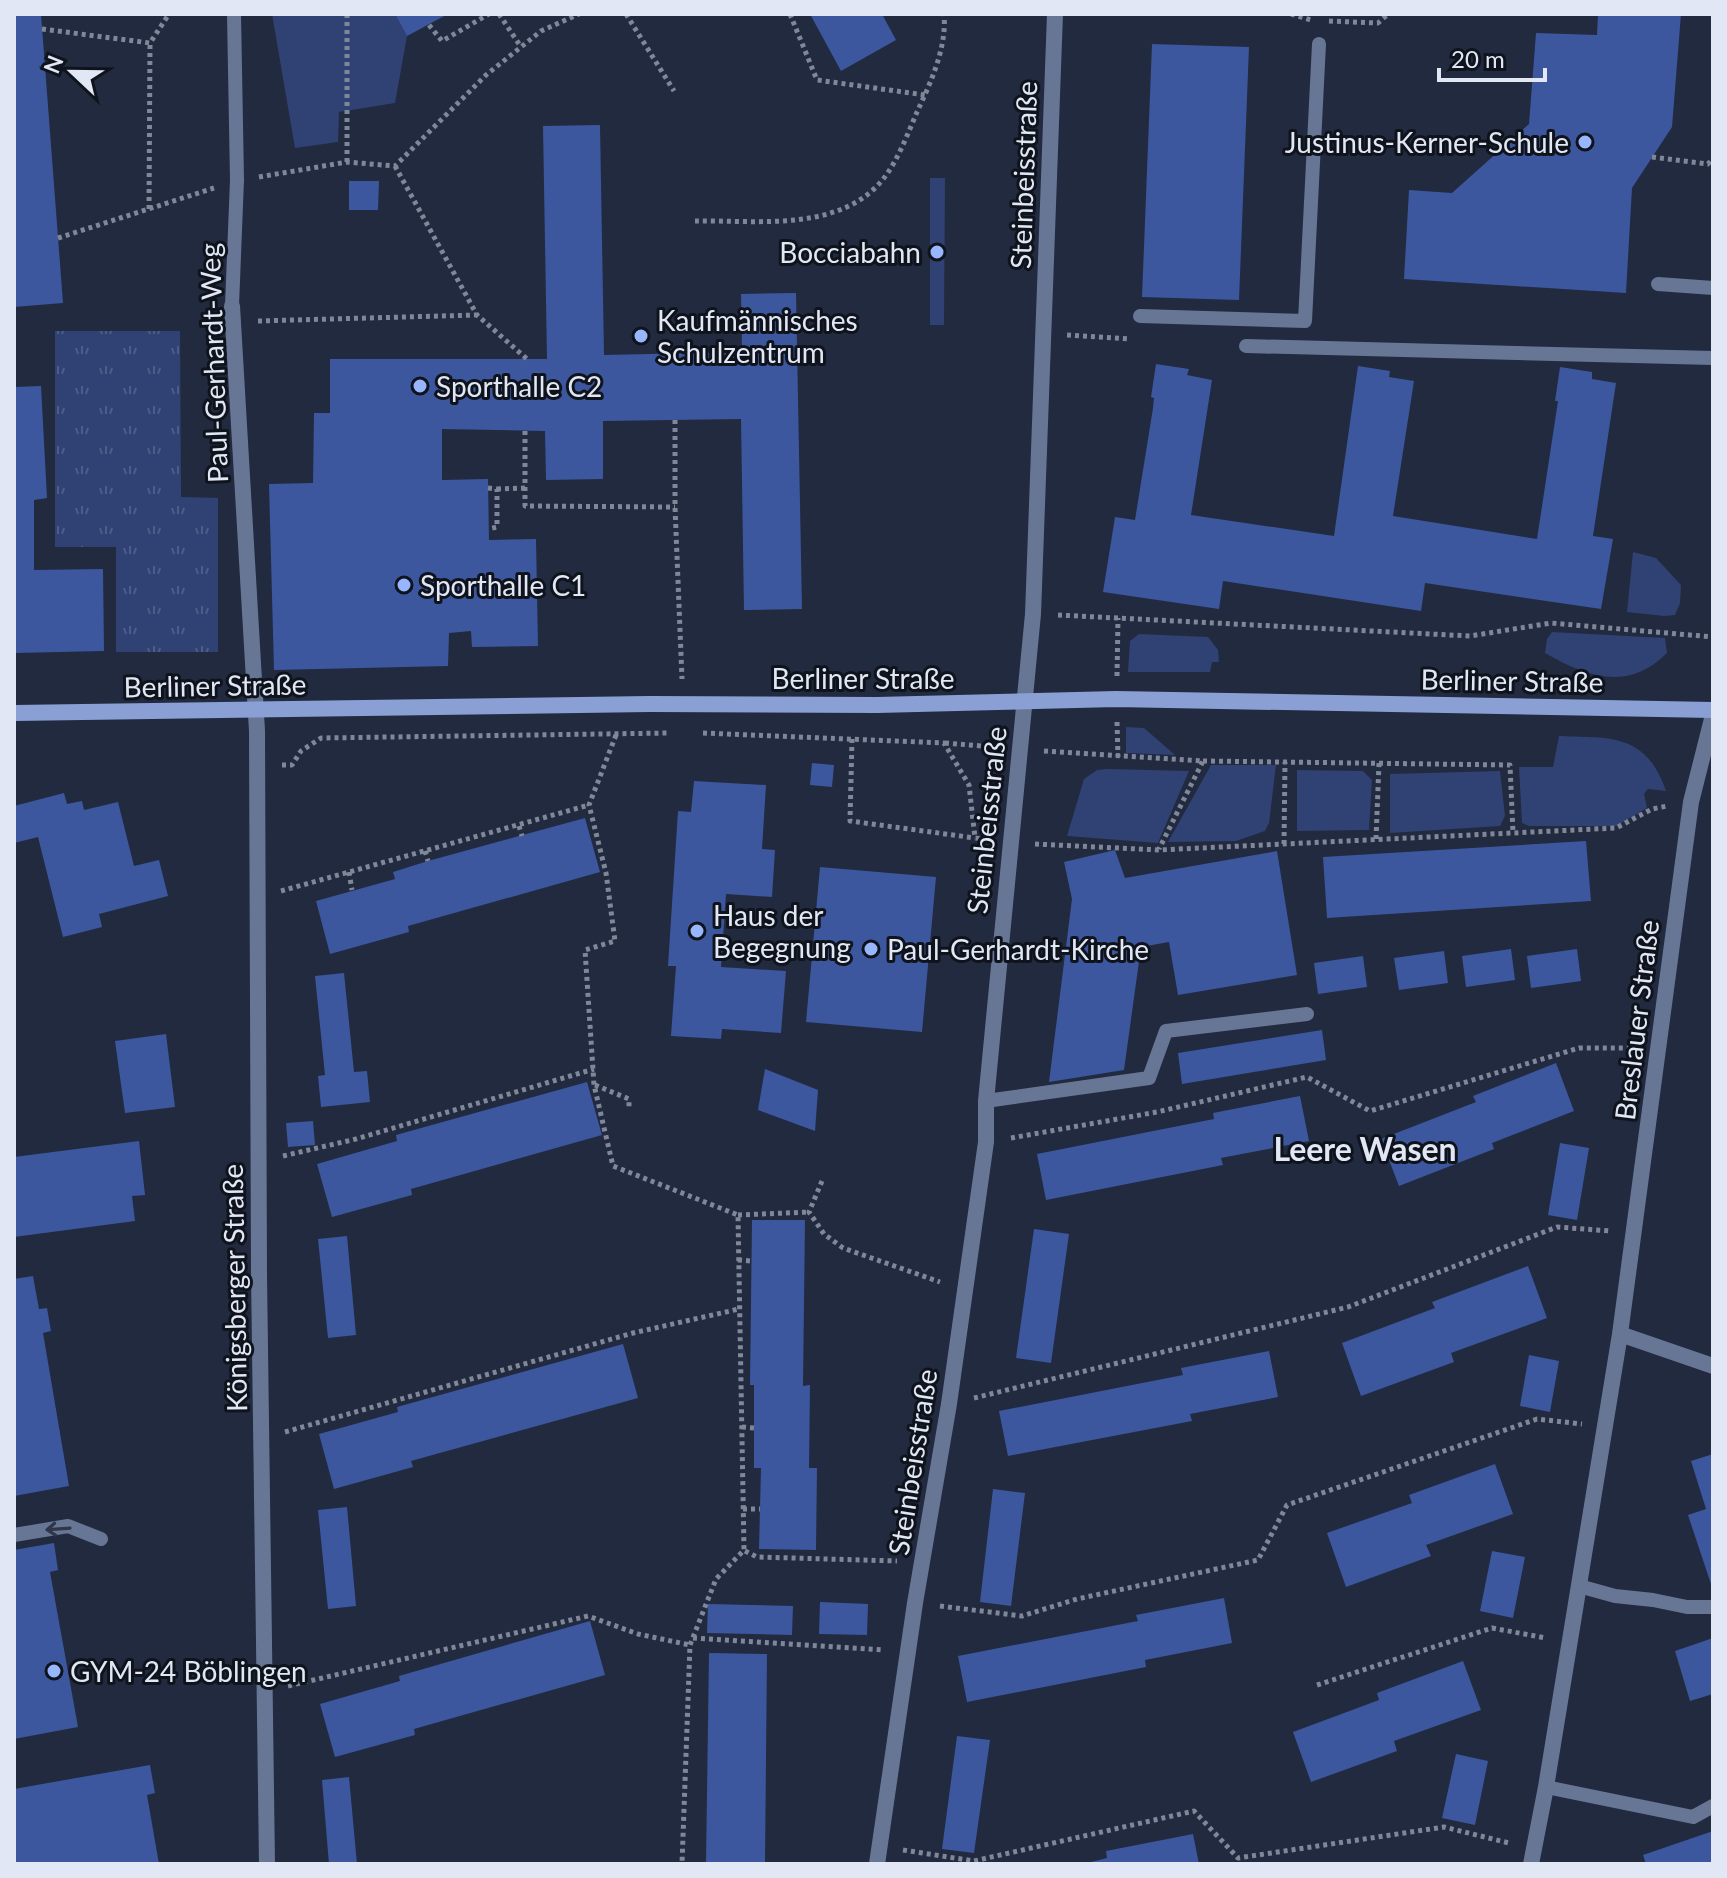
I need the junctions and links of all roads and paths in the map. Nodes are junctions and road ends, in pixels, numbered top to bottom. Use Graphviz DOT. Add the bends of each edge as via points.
graph roads {
  1 [pos="169,14"];
  2 [pos="234,14"];
  3 [pos="347,14"];
  4 [pos="489,14"];
  5 [pos="499,14"];
  6 [pos="579,14"];
  7 [pos="626,14"];
  8 [pos="798,14"];
  9 [pos="944,14"];
  10 [pos="1055,14"];
  11 [pos="1291,14"];
  12 [pos="1388,14"];
  13 [pos="791,16"];
  14 [pos="429,25"];
  15 [pos="42,29"];
  16 [pos="150,43"];
  17 [pos="1319,44"];
  18 [pos="521,47"];
  19 [pos="674,91"];
  20 [pos="925,95"];
  21 [pos="1652,157"];
  22 [pos="1713,158"];
  23 [pos="347,162"];
  24 [pos="395,166"];
  25 [pos="237,180"];
  26 [pos="149,209"];
  27 [pos="695,221"];
  28 [pos="58,238"];
  29 [pos="1658,284"];
  30 [pos="1713,288"];
  31 [pos="233,313"];
  32 [pos="477,315"];
  33 [pos="1140,316"];
  34 [pos="1246,346"];
  35 [pos="1713,358"];
  36 [pos="527,359"];
  37 [pos="675,420"];
  38 [pos="525,431"];
  39 [pos="488,488"];
  40 [pos="525,488"];
  41 [pos="497,489"];
  42 [pos="675,507"];
  43 [pos="489,529"];
  44 [pos="1033,614"];
  45 [pos="1713,637"];
  46 [pos="682,667"];
  47 [pos="1024,703"];
  48 [pos="256,711"];
  49 [pos="14,713"];
  50 [pos="1713,713"];
  51 [pos="683,732"];
  52 [pos="698,733"];
  53 [pos="616,735"];
  54 [pos="852,739"];
  55 [pos="944,743"];
  56 [pos="1019,749"];
  57 [pos="1203,761"];
  58 [pos="1285,762"];
  59 [pos="1379,763"];
  60 [pos="257,766"];
  61 [pos="1691,802"];
  62 [pos="589,805"];
  63 [pos="519,826"];
  64 [pos="1513,833"];
  65 [pos="522,836"];
  66 [pos="975,838"];
  67 [pos="1376,839"];
  68 [pos="1009,843"];
  69 [pos="1284,844"];
  70 [pos="1159,850"];
  71 [pos="425,851"];
  72 [pos="428,861"];
  73 [pos="349,872"];
  74 [pos="352,890"];
  75 [pos="258,897"];
  76 [pos="1307,1014"];
  77 [pos="1658,1049"];
  78 [pos="594,1069"];
  79 [pos="594,1085"];
  80 [pos="986,1101"];
  81 [pos="629,1108"];
  82 [pos="986,1142"];
  83 [pos="258,1161"];
  84 [pos="822,1181"];
  85 [pos="809,1212"];
  86 [pos="738,1215"];
  87 [pos="1635,1233"];
  88 [pos="738,1260"];
  89 [pos="751,1261"];
  90 [pos="964,1291"];
  91 [pos="739,1309"];
  92 [pos="1620,1334"];
  93 [pos="751,1343"];
  94 [pos="740,1344"];
  95 [pos="1713,1366"];
  96 [pos="949,1404"];
  97 [pos="1603,1426"];
  98 [pos="742,1427"];
  99 [pos="754,1428"];
  100 [pos="262,1440"];
  101 [pos="743,1509"];
  102 [pos="760,1509"];
  103 [pos="14,1535"];
  104 [pos="101,1539"];
  105 [pos="744,1550"];
  106 [pos="922,1562"];
  107 [pos="1579,1586"];
  108 [pos="915,1603"];
  109 [pos="1713,1607"];
  110 [pos="692,1642"];
  111 [pos="1570,1642"];
  112 [pos="908,1652"];
  113 [pos="1317,1685"];
  114 [pos="265,1691"];
  115 [pos="1546,1787"];
  116 [pos="1713,1806"];
  117 [pos="880,1846"];
  118 [pos="1532,1857"];
  119 [pos="267,1864"];
  120 [pos="682,1864"];
  121 [pos="877,1864"];
  1 -- 16 [label="path"];
  2 -- 25 [label="lane, Paul-Gerhardt-Weg"];
  3 -- 23 [label="path"];
  4 -- 14 [label="path" via="442,41"];
  5 -- 18 [label="path"];
  6 -- 18 [label="path" via="541,31"];
  7 -- 19 [label="path"];
  8 -- 13 [label="path"];
  9 -- 20 [label="path" via="946,35"];
  10 -- 44 [label="street, Steinbeisstraße"];
  11 -- 12 [label="path" via="1304,20 1378,23"];
  13 -- 20 [label="path" via="817,80"];
  15 -- 16 [label="path"];
  16 -- 26 [label="path"];
  17 -- 33 [label="lane" via="1305,321"];
  18 -- 24 [label="path"];
  20 -- 27 [label="path" via="884,178 854,205 804,219"];
  21 -- 22 [label="path" via="1708,164"];
  23 -- 24 [label="path"];
  23 -- 25 [label="path"];
  24 -- 32 [label="path"];
  25 -- 26 [label="path"];
  25 -- 31 [label="lane, Paul-Gerhardt-Weg"];
  26 -- 28 [label="path"];
  29 -- 30 [label="lane"];
  31 -- 32 [label="path"];
  31 -- 48 [label="street, Paul-Gerhardt-Weg"];
  32 -- 36 [label="path"];
  34 -- 35 [label="lane"];
  37 -- 42 [label="path"];
  38 -- 40 [label="path"];
  39 -- 41 [label="path"];
  40 -- 41 [label="path"];
  40 -- 42 [label="path" via="525,506"];
  41 -- 43 [label="path" via="497,527"];
  42 -- 46 [label="path"];
  44 -- 45 [label="path" via="1470,636 1551,623"];
  44 -- 47 [label="street, Steinbeisstraße"];
  47 -- 48 [label="street, Berliner Straße"];
  47 -- 50 [label="street, Berliner Straße" via="1116,699"];
  47 -- 56 [label="street, Steinbeisstraße"];
  48 -- 49 [label="street, Berliner Straße"];
  48 -- 60 [label="street, Königsberger Straße"];
  50 -- 61 [label="street, Breslauer Straße"];
  51 -- 53 [label="path"];
  52 -- 54 [label="path"];
  53 -- 60 [label="path" via="321,738 301,751 292,765"];
  53 -- 62 [label="path"];
  54 -- 55 [label="path"];
  54 -- 66 [label="path" via="850,821"];
  55 -- 56 [label="path"];
  55 -- 66 [label="path" via="969,785"];
  56 -- 57 [label="path"];
  56 -- 68 [label="street, Steinbeisstraße"];
  57 -- 58 [label="path"];
  57 -- 70 [label="path"];
  58 -- 59 [label="path"];
  58 -- 69 [label="path"];
  59 -- 64 [label="path" via="1510,765"];
  59 -- 67 [label="path"];
  60 -- 75 [label="street, Königsberger Straße"];
  61 -- 64 [label="path" via="1652,809 1616,828"];
  61 -- 77 [label="street, Breslauer Straße"];
  62 -- 63 [label="path"];
  62 -- 78 [label="path" via="615,941 585,950"];
  63 -- 65 [label="path"];
  63 -- 71 [label="path"];
  64 -- 67 [label="path"];
  66 -- 68 [label="path"];
  67 -- 69 [label="path"];
  68 -- 70 [label="path"];
  68 -- 80 [label="street, Steinbeisstraße"];
  69 -- 70 [label="path"];
  71 -- 72 [label="path"];
  71 -- 73 [label="path"];
  73 -- 74 [label="path"];
  73 -- 75 [label="path"];
  75 -- 83 [label="street, Königsberger Straße"];
  76 -- 80 [label="lane" via="1166,1031 1149,1078"];
  77 -- 82 [label="path" via="1579,1048 1370,1111 1307,1077 1157,1112"];
  77 -- 87 [label="street, Breslauer Straße"];
  78 -- 79 [label="path"];
  78 -- 83 [label="path" via="356,1139"];
  79 -- 81 [label="path" via="629,1099"];
  79 -- 86 [label="path" via="613,1166"];
  80 -- 82 [label="street, Steinbeisstraße"];
  82 -- 90 [label="street, Steinbeisstraße"];
  83 -- 100 [label="street, Königsberger Straße"];
  84 -- 85 [label="path"];
  85 -- 86 [label="path"];
  85 -- 90 [label="path" via="824,1234 843,1248"];
  86 -- 88 [label="path"];
  87 -- 92 [label="street, Breslauer Straße"];
  87 -- 96 [label="path" via="1557,1227 1348,1307"];
  88 -- 89 [label="path"];
  88 -- 91 [label="path"];
  90 -- 96 [label="street, Steinbeisstraße"];
  91 -- 94 [label="path"];
  91 -- 100 [label="path" via="633,1333"];
  92 -- 95 [label="street"];
  92 -- 97 [label="street, Breslauer Straße"];
  93 -- 94 [label="path"];
  94 -- 98 [label="path"];
  96 -- 106 [label="street, Steinbeisstraße"];
  97 -- 107 [label="street, Breslauer Straße"];
  97 -- 108 [label="path" via="1537,1419 1287,1505 1258,1560 1022,1616"];
  98 -- 99 [label="path"];
  98 -- 101 [label="path"];
  100 -- 114 [label="street, Königsberger Straße"];
  101 -- 102 [label="path"];
  101 -- 105 [label="path"];
  104 -- 103 [label="lane, one-way" via="68,1526"];
  105 -- 106 [label="path" via="757,1557"];
  105 -- 110 [label="path" via="716,1579"];
  106 -- 108 [label="street, Steinbeisstraße"];
  107 -- 109 [label="lane" via="1687,1607"];
  107 -- 111 [label="street, Breslauer Straße"];
  108 -- 112 [label="street, Steinbeisstraße"];
  110 -- 112 [label="path"];
  110 -- 114 [label="path" via="638,1634 588,1616"];
  110 -- 120 [label="path"];
  111 -- 113 [label="path" via="1492,1628"];
  111 -- 115 [label="street, Breslauer Straße"];
  112 -- 117 [label="street, Steinbeisstraße"];
  114 -- 119 [label="street, Königsberger Straße"];
  115 -- 116 [label="lane" via="1693,1817"];
  115 -- 118 [label="street, Breslauer Straße"];
  117 -- 118 [label="path" via="974,1861 1194,1811 1238,1858 1444,1827"];
  117 -- 121 [label="street, Steinbeisstraße"];
}
